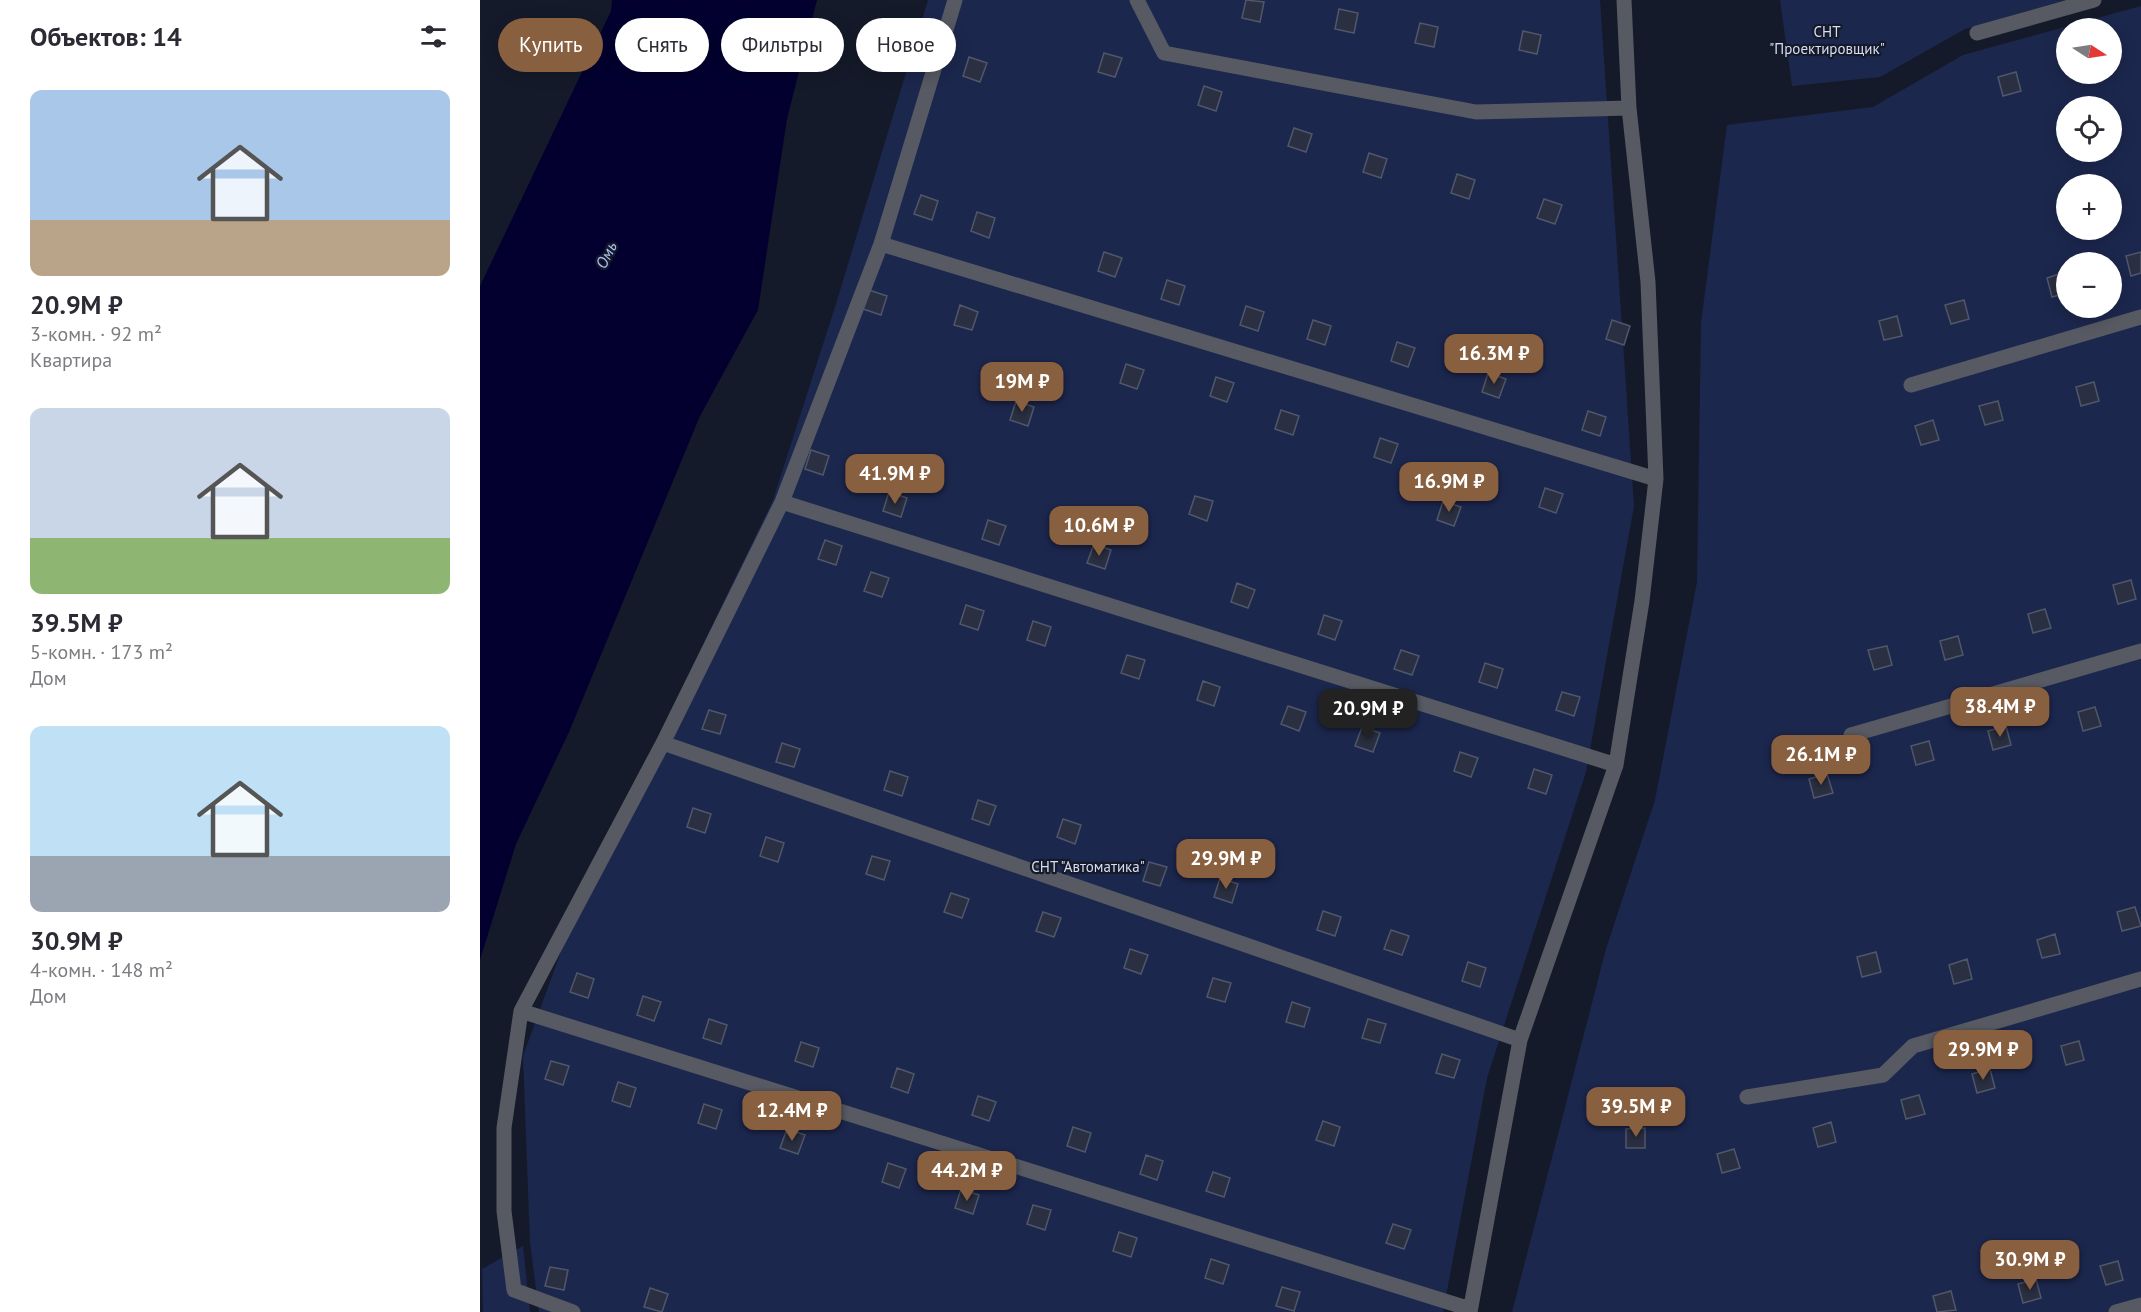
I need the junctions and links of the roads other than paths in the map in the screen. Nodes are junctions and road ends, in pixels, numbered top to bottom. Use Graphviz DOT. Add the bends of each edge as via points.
graph roads {
  1 [pos="956,0"];
  2 [pos="1137,0"];
  3 [pos="1624,0"];
  4 [pos="2094,0"];
  5 [pos="1977,33"];
  6 [pos="1629,108"];
  7 [pos="881,244"];
  8 [pos="2141,317"];
  9 [pos="1911,385"];
  10 [pos="1656,479"];
  11 [pos="782,502"];
  12 [pos="2141,651"];
  13 [pos="1851,735"];
  14 [pos="663,743"];
  15 [pos="1616,765"];
  16 [pos="2141,979"];
  17 [pos="521,1011"];
  18 [pos="1520,1040"];
  19 [pos="1747,1097"];
  20 [pos="2141,1305"];
  21 [pos="1470,1311"];
  22 [pos="573,1312"];
  23 [pos="2116,1312"];
  1 -- 7 [label="street"];
  2 -- 6 [label="street" via="1164,53 1476,112"];
  3 -- 6 [label="street"];
  4 -- 5 [label="street"];
  6 -- 10 [label="street" via="1648,282"];
  7 -- 10 [label="street"];
  7 -- 11 [label="street"];
  8 -- 9 [label="street"];
  10 -- 15 [label="street" via="1642,601"];
  11 -- 14 [label="street"];
  11 -- 15 [label="street"];
  12 -- 13 [label="street"];
  14 -- 17 [label="street"];
  14 -- 18 [label="street"];
  15 -- 18 [label="street"];
  16 -- 19 [label="street" via="1913,1046 1883,1076"];
  17 -- 21 [label="street"];
  17 -- 22 [label="street" via="504,1128 504,1211 514,1290"];
  18 -- 21 [label="street"];
  20 -- 23 [label="street"];
}
